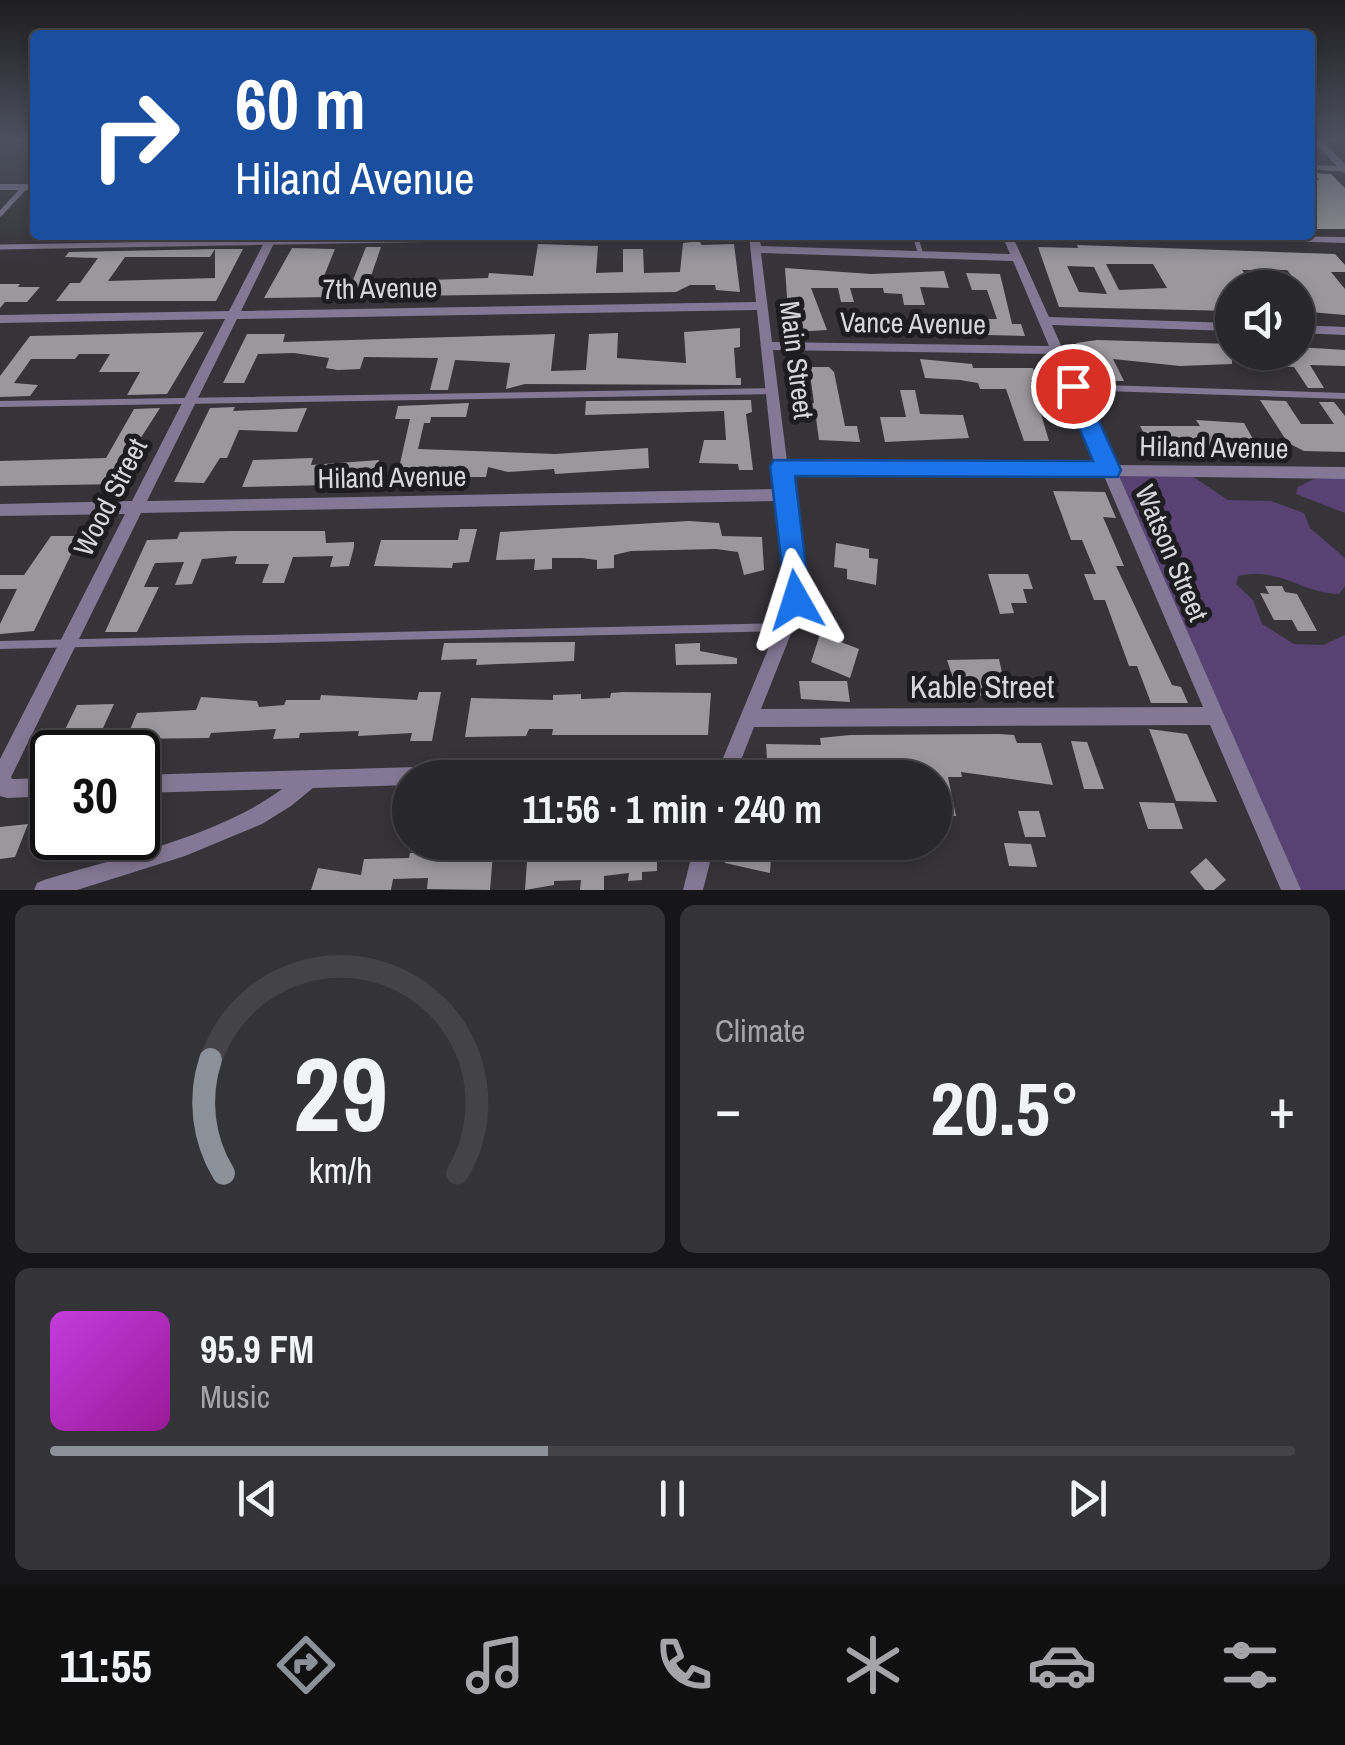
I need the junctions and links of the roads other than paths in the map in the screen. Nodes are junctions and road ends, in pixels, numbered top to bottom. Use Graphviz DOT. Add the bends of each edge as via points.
graph roads {
  1 [pos="0,187"];
  2 [pos="30,187"];
  3 [pos="0,214"];
  4 [pos="1315,239"];
  5 [pos="212,240"];
  6 [pos="271,240"];
  7 [pos="917,240"];
  8 [pos="1009,240"];
  9 [pos="1345,240"];
  10 [pos="755,242"];
  11 [pos="0,247"];
  12 [pos="921,254"];
  13 [pos="1017,258"];
  14 [pos="762,306"];
  15 [pos="232,316"];
  16 [pos="0,319"];
  17 [pos="1044,321"];
  18 [pos="1215,326"];
  19 [pos="1315,330"];
  20 [pos="1345,331"];
  21 [pos="768,346"];
  22 [pos="1057,350"];
  23 [pos="1073,386"];
  24 [pos="773,391"];
  25 [pos="1345,396"];
  26 [pos="189,401"];
  27 [pos="0,404"];
  28 [pos="782,466"];
  29 [pos="1109,470"];
  30 [pos="1345,473"];
  31 [pos="785,495"];
  32 [pos="135,507"];
  33 [pos="0,510"];
  34 [pos="786,626"];
  35 [pos="67,643"];
  36 [pos="0,644"];
  37 [pos="1216,716"];
  38 [pos="748,718"];
  39 [pos="731,760"];
  40 [pos="392,778"];
  41 [pos="308,780"];
  42 [pos="160,783"];
  43 [pos="1,785"];
  44 [pos="30,788"];
  45 [pos="700,860"];
  46 [pos="44,890"];
  47 [pos="693,890"];
  48 [pos="1292,890"];
  1 -- 2 [label="street"];
  2 -- 3 [label="lane"];
  4 -- 9 [label="street"];
  5 -- 11 [label="lane"];
  6 -- 15 [label="street, Wood Street"];
  7 -- 12 [label="lane"];
  8 -- 13 [label="street, Watson Street"];
  10 -- 12 [label="street"];
  10 -- 14 [label="street, Main Street"];
  12 -- 13 [label="street"];
  13 -- 17 [label="street, Watson Street"];
  14 -- 15 [label="street, 7th Avenue"];
  14 -- 21 [label="street, Main Street"];
  15 -- 16 [label="street, 7th Avenue"];
  15 -- 26 [label="street, Wood Street"];
  17 -- 18 [label="street"];
  17 -- 22 [label="street, Watson Street"];
  19 -- 20 [label="street"];
  21 -- 22 [label="street, Vance Avenue"];
  21 -- 24 [label="street, Main Street"];
  22 -- 23 [label="street, Watson Street"];
  23 -- 25 [label="lane"];
  23 -- 29 [label="street, Watson Street"];
  24 -- 26 [label="lane"];
  24 -- 28 [label="street, Main Street"];
  26 -- 27 [label="lane"];
  26 -- 32 [label="street, Wood Street"];
  28 -- 29 [label="street, Hiland Avenue"];
  28 -- 31 [label="street, Main Street"];
  29 -- 30 [label="street, Hiland Avenue"];
  29 -- 37 [label="street, Watson Street"];
  31 -- 32 [label="street, Hiland Avenue"];
  31 -- 34 [label="street, Main Street" via="796,600"];
  32 -- 33 [label="street, Hiland Avenue"];
  32 -- 35 [label="street, Wood Street"];
  34 -- 35 [label="lane"];
  34 -- 38 [label="street, Main Street"];
  35 -- 36 [label="lane"];
  35 -- 43 [label="street, Wood Street" via="4,766"];
  37 -- 38 [label="street, Kable Street"];
  37 -- 48 [label="street, Watson Street"];
  38 -- 39 [label="street, Main Street"];
  40 -- 41 [label="street"];
  41 -- 42 [label="street"];
  41 -- 46 [label="street" via="285,803 247,822"];
  43 -- 44 [label="street"];
  45 -- 47 [label="street"];
}
